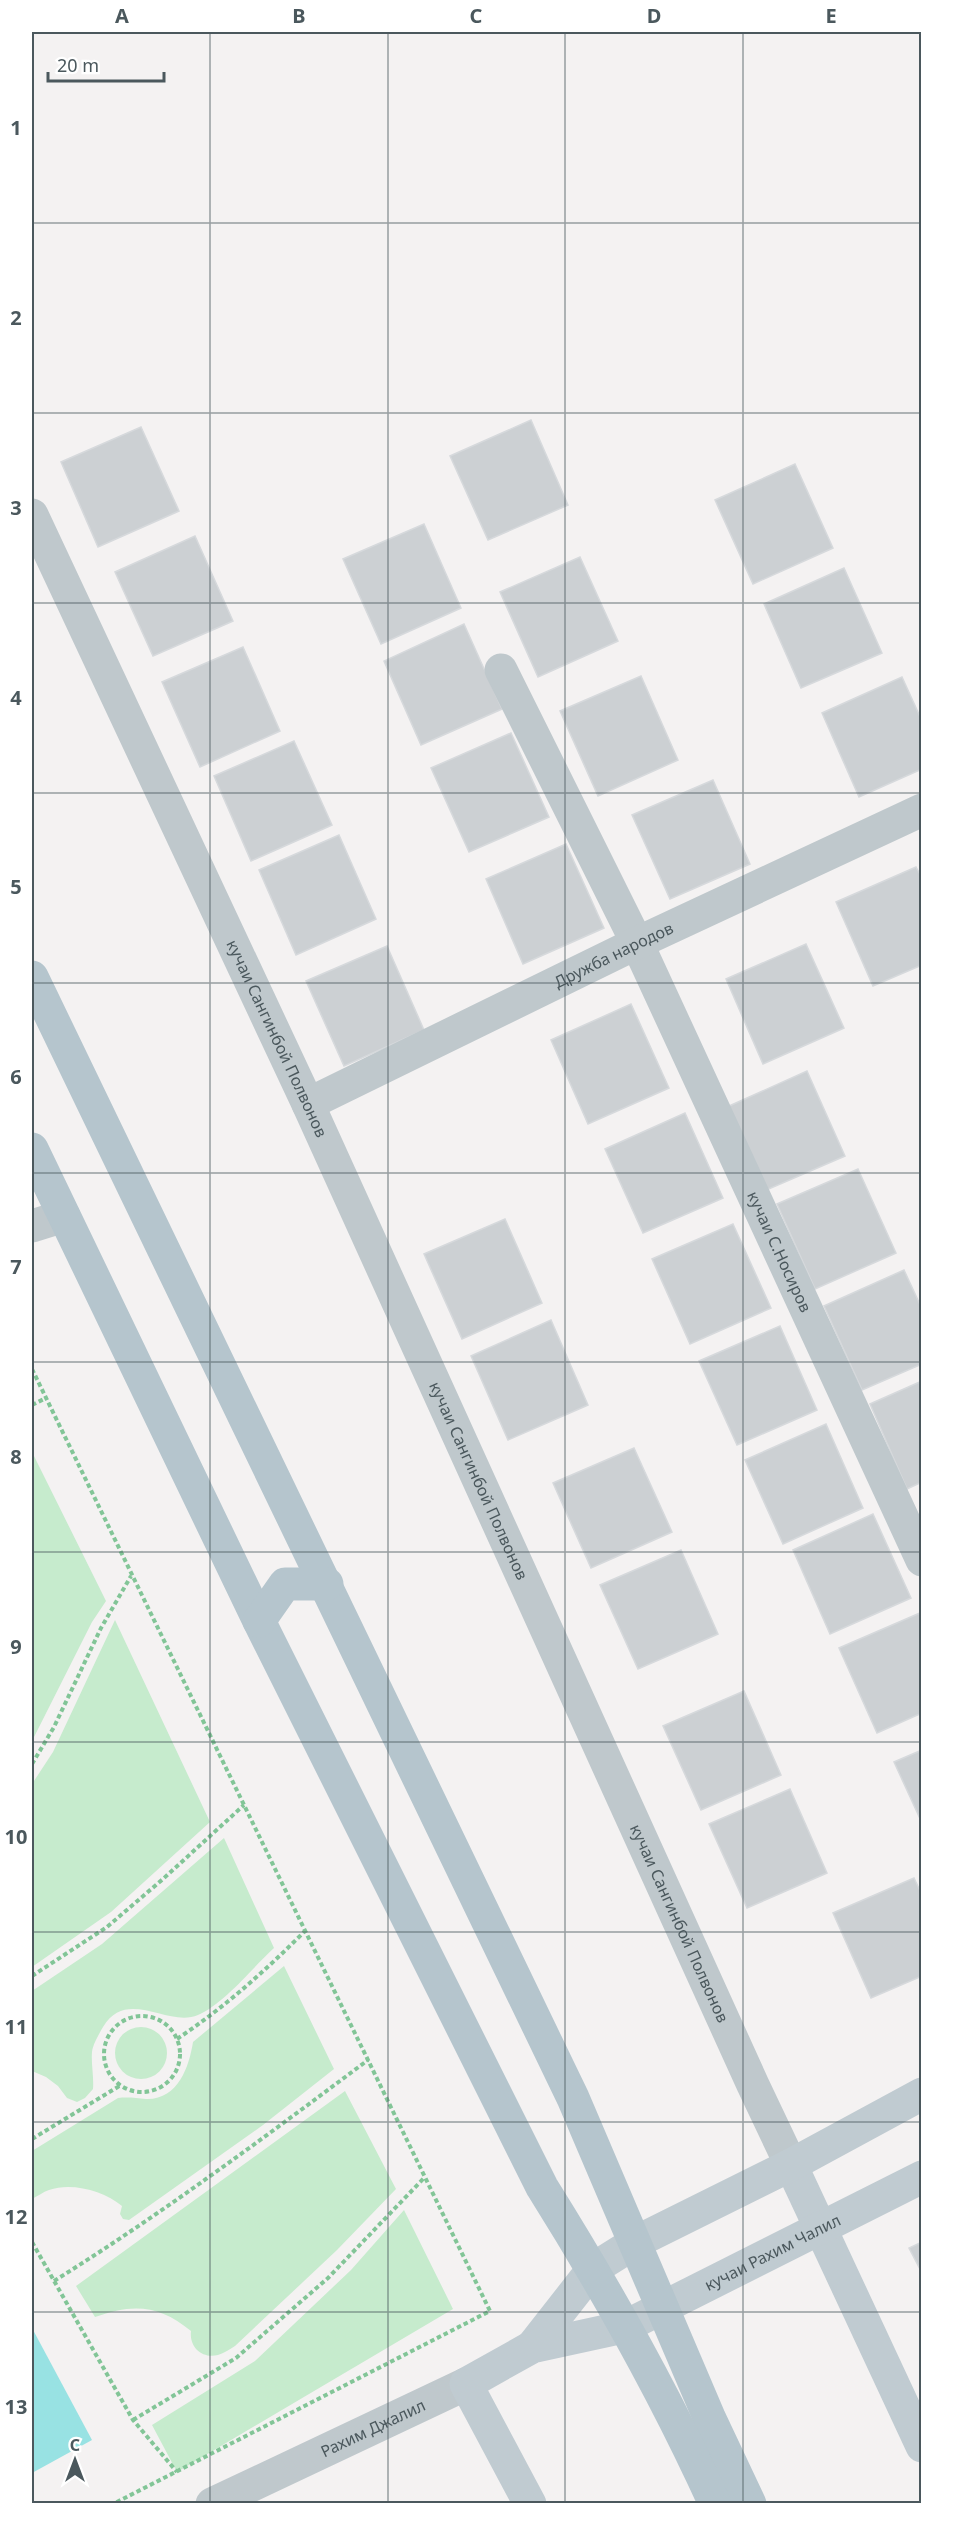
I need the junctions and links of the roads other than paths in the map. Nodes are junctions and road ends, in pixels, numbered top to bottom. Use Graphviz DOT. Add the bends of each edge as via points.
graph roads {
  1 [pos="32,515"];
  2 [pos="501,670"];
  3 [pos="921,810"];
  4 [pos="637,943"];
  5 [pos="32,977"];
  6 [pos="308,1104"];
  7 [pos="32,1149"];
  8 [pos="64,1216"];
  9 [pos="32,1226"];
  10 [pos="921,1560"];
  11 [pos="327,1584"];
  12 [pos="259,1621"];
  13 [pos="921,2094"];
  14 [pos="792,2165"];
  15 [pos="921,2177"];
  16 [pos="821,2226"];
  17 [pos="636,2242"];
  18 [pos="593,2269"];
  19 [pos="664,2306"];
  20 [pos="624,2327"];
  21 [pos="532,2347"];
  22 [pos="466,2384"];
  23 [pos="921,2446"];
  24 [pos="212,2504"];
  25 [pos="530,2504"];
  26 [pos="715,2504"];
  27 [pos="750,2504"];
  1 -- 6 [label="street, кучаи Сангинбой Полвонов"];
  2 -- 4 [label="street, кучаи С.Носиров"];
  3 -- 4 [label="street, Дружба народов"];
  4 -- 6 [label="street, Дружба народов"];
  4 -- 10 [label="street, кучаи С.Носиров"];
  5 -- 11 [label="main road"];
  6 -- 14 [label="street, кучаи Сангинбой Полвонов"];
  7 -- 8 [label="main road"];
  8 -- 9 [label="street"];
  8 -- 12 [label="main road"];
  11 -- 12 [label="main road" via="285,1584"];
  11 -- 17 [label="main road" via="573,2098"];
  12 -- 18 [label="main road" via="542,2187"];
  13 -- 14 [label="main road"];
  14 -- 16 [label="main road, кучаи Сангинбой Полвонов"];
  14 -- 17 [label="main road"];
  15 -- 16 [label="main road, кучаи Рахим Чалил"];
  16 -- 19 [label="main road, кучаи Рахим Чалил"];
  16 -- 23 [label="main road, кучаи Сангинбой Полвонов"];
  17 -- 18 [label="main road"];
  17 -- 19 [label="main road"];
  18 -- 20 [label="main road"];
  18 -- 21 [label="main road"];
  19 -- 20 [label="main road, кучаи Рахим Чалил"];
  19 -- 27 [label="main road"];
  20 -- 21 [label="main road, кучаи Рахим Чалил"];
  20 -- 26 [label="main road" via="679,2425"];
  21 -- 22 [label="main road, Рахим Джалил"];
  22 -- 24 [label="street, Рахим Джалил"];
  22 -- 25 [label="main road"];
}
